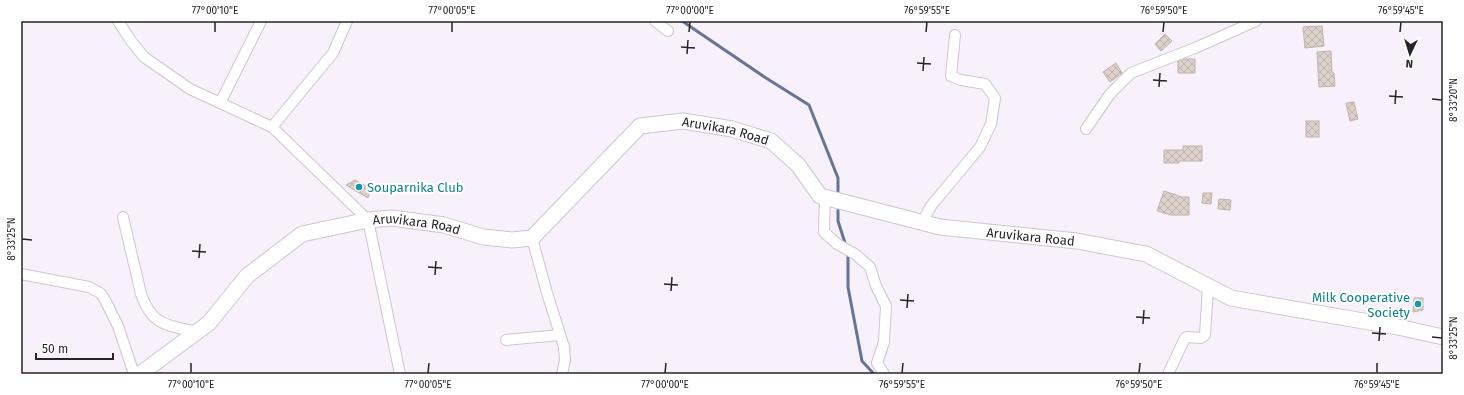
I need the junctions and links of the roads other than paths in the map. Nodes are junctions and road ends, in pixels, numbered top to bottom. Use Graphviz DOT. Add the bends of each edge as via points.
graph roads {
  1 [pos="118,21"];
  2 [pos="261,21"];
  3 [pos="347,21"];
  4 [pos="655,21"];
  5 [pos="1256,21"];
  6 [pos="668,31"];
  7 [pos="955,35"];
  8 [pos="220,103"];
  9 [pos="272,127"];
  10 [pos="1086,129"];
  11 [pos="825,198"];
  12 [pos="123,217"];
  13 [pos="368,220"];
  14 [pos="922,222"];
  15 [pos="532,238"];
  16 [pos="21,274"];
  17 [pos="1208,286"];
  18 [pos="197,332"];
  19 [pos="560,335"];
  20 [pos="1443,337"];
  21 [pos="506,340"];
  22 [pos="134,374"];
  23 [pos="140,374"];
  24 [pos="400,374"];
  25 [pos="562,374"];
  26 [pos="884,374"];
  27 [pos="1168,374"];
  1 -- 8 [label="street" via="144,57 190,89"];
  2 -- 8 [label="street"];
  3 -- 9 [label="street" via="333,53"];
  4 -- 6 [label="street"];
  5 -- 10 [label="street" via="1131,73 1110,94"];
  7 -- 14 [label="street" via="950,76 985,84 995,98 991,124 980,147"];
  8 -- 9 [label="street"];
  9 -- 13 [label="street"];
  11 -- 14 [label="main road, Aruvikara Road"];
  11 -- 15 [label="main road, Aruvikara Road" via="820,196 798,165 771,141 732,129 683,121 640,126"];
  11 -- 26 [label="street" via="824,232 870,267 886,306 884,342 878,363"];
  12 -- 18 [label="street" via="141,294 152,316 160,322"];
  13 -- 15 [label="main road, Aruvikara Road" via="392,218 444,225 483,237 516,240"];
  13 -- 18 [label="main road, Aruvikara Road" via="302,234 247,276 209,323"];
  13 -- 24 [label="street"];
  14 -- 17 [label="main road, Aruvikara Road" via="940,227 1077,241 1146,254"];
  15 -- 19 [label="street"];
  16 -- 22 [label="street" via="89,287 100,293 118,326"];
  17 -- 20 [label="main road, Aruvikara Road" via="1231,298"];
  17 -- 27 [label="street" via="1205,335 1201,338 1185,338"];
  18 -- 23 [label="main road, Aruvikara Road"];
  19 -- 21 [label="street"];
  19 -- 25 [label="street" via="565,354"];
}
